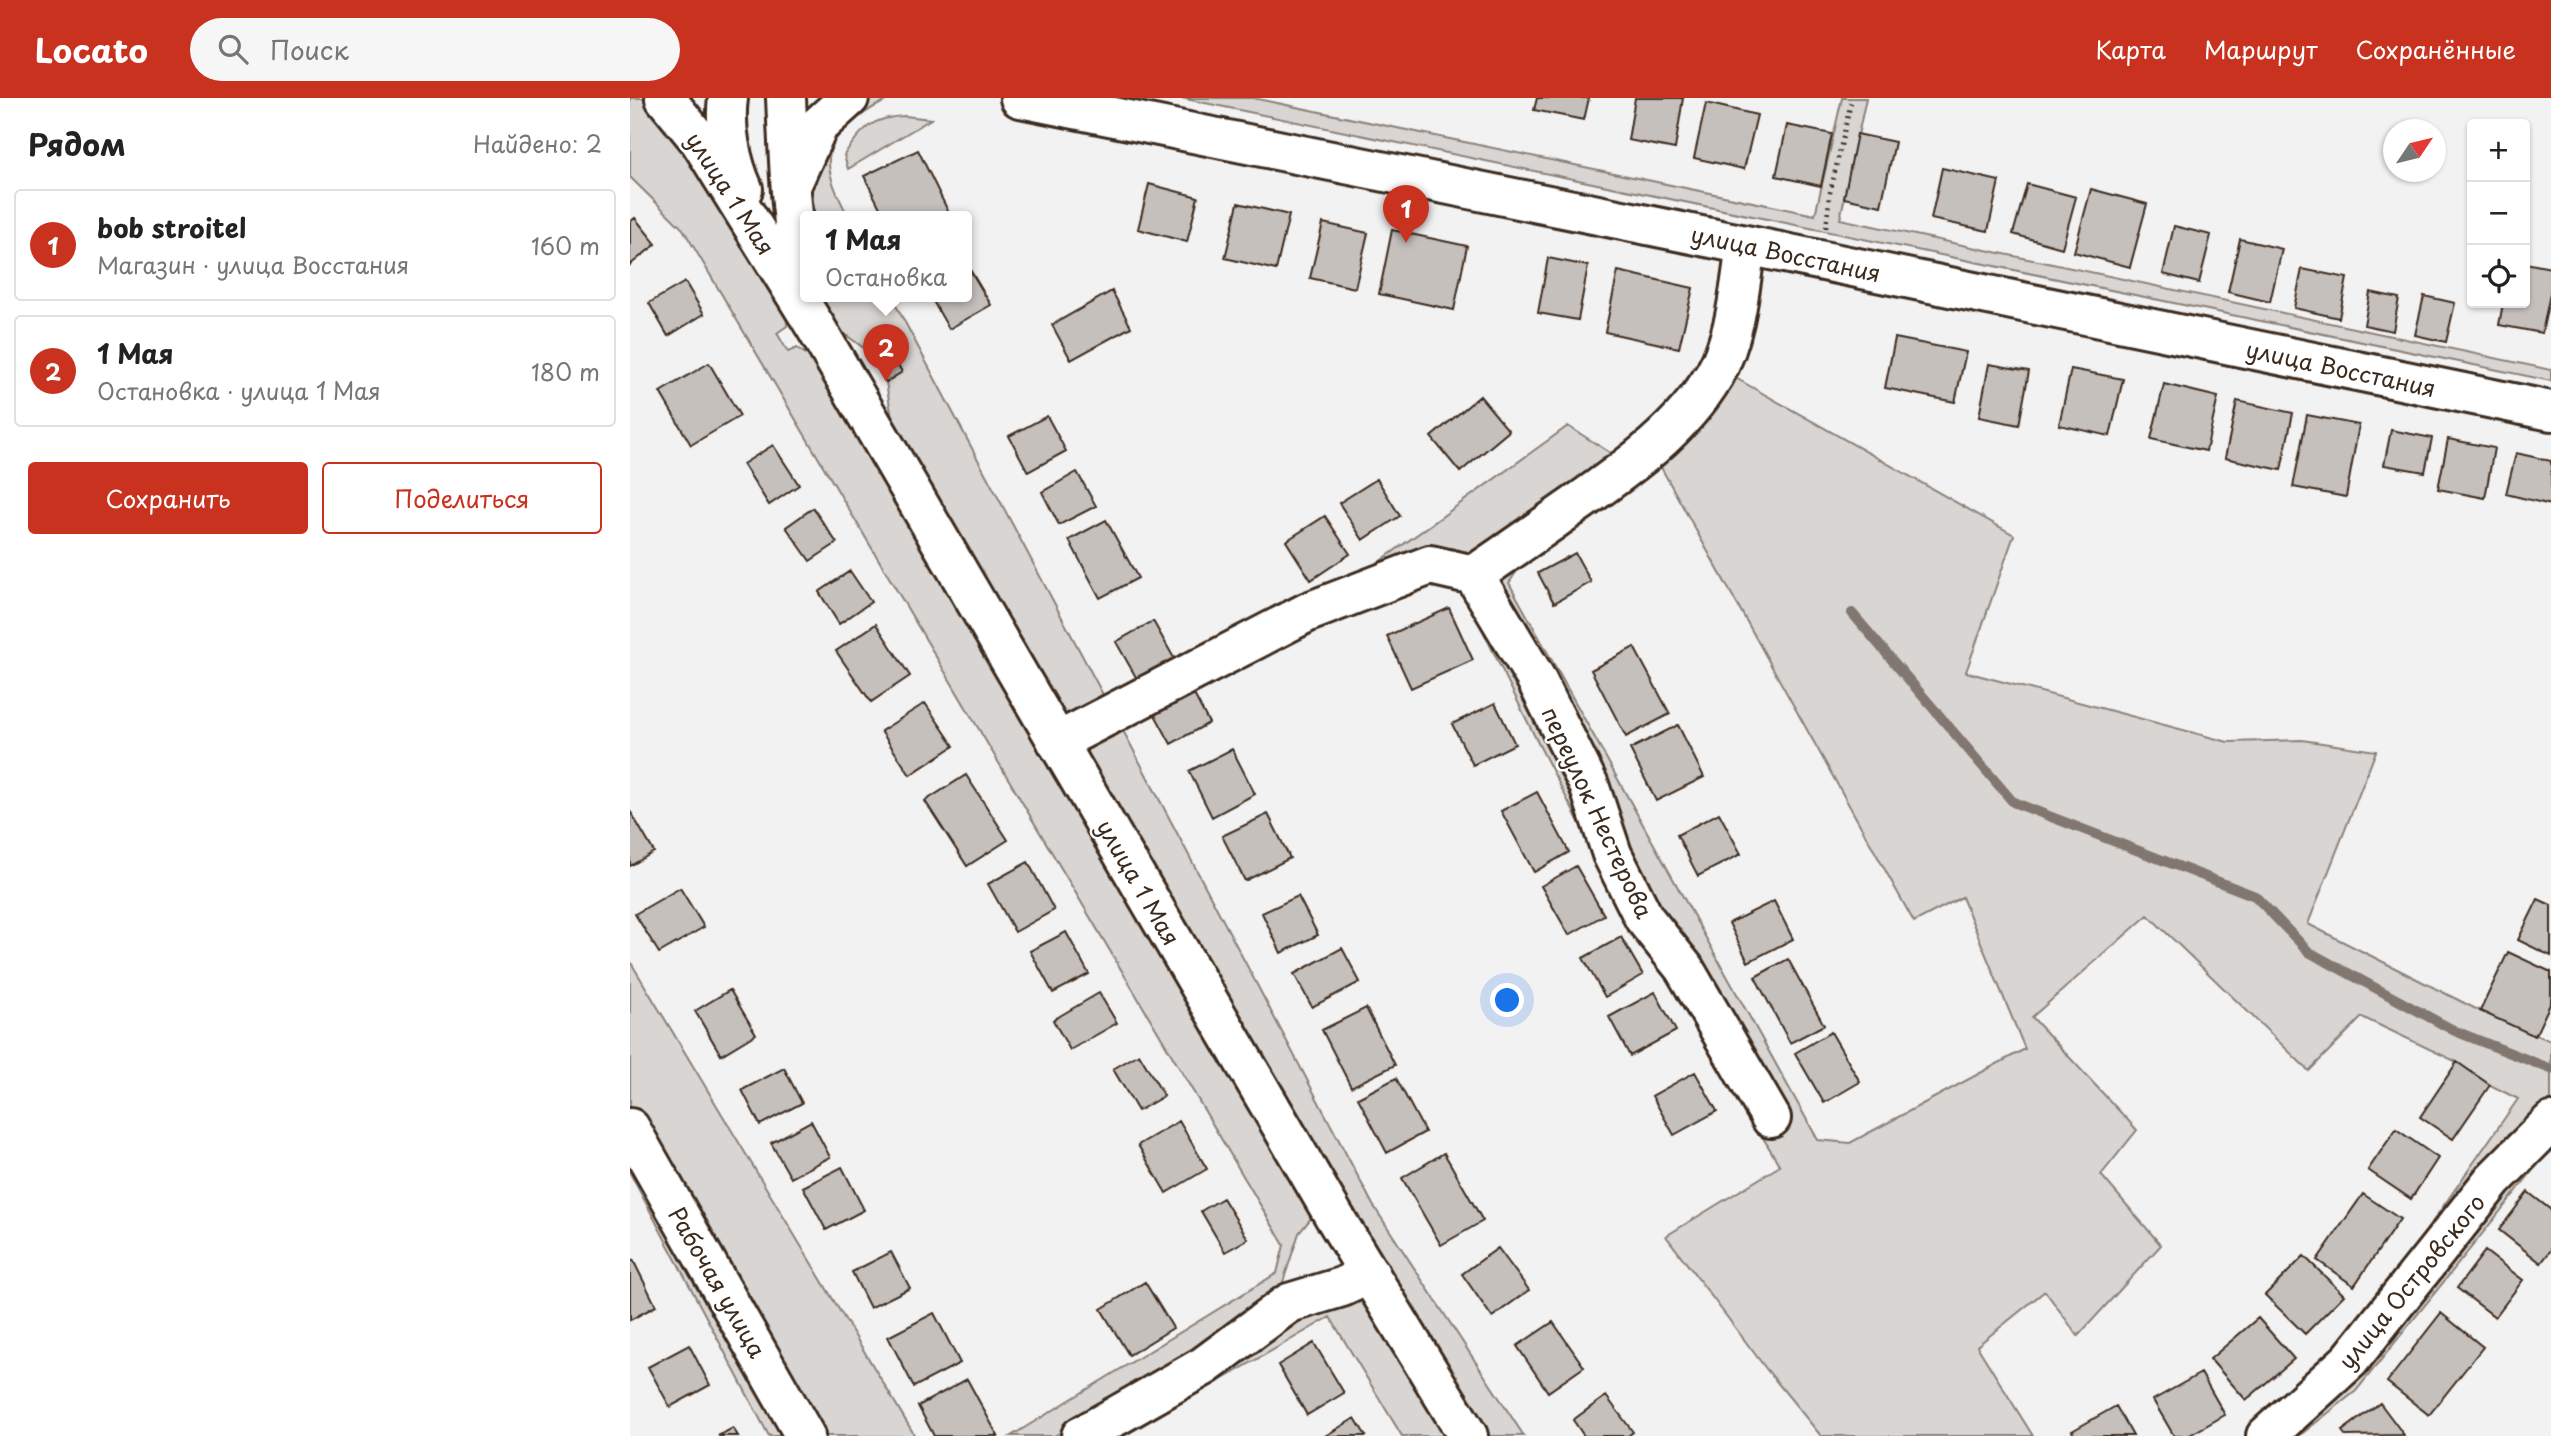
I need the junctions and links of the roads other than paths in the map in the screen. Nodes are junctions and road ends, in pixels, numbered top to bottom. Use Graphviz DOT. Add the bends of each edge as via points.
graph roads {
  1 [pos="665,98"];
  2 [pos="728,98"];
  3 [pos="786,98"];
  4 [pos="849,98"];
  5 [pos="1020,98"];
  6 [pos="791,186"];
  7 [pos="1746,244"];
  8 [pos="766,246"];
  9 [pos="800,266"];
  10 [pos="800,295"];
  11 [pos="811,311"];
  12 [pos="2551,411"];
  13 [pos="1474,575"];
  14 [pos="1057,742"];
  15 [pos="1771,1118"];
  16 [pos="2551,1122"];
  17 [pos="630,1128"];
  18 [pos="1370,1274"];
  19 [pos="805,1436"];
  20 [pos="1081,1436"];
  21 [pos="1468,1436"];
  22 [pos="2266,1436"];
  1 -- 8 [label="street, улица 1 Мая" via="700,141"];
  2 -- 8 [label="street" via="726,115 736,174"];
  3 -- 6 [label="street, улица 1 Мая"];
  4 -- 6 [label="street" via="818,126"];
  5 -- 7 [label="street, улица Восстания"];
  6 -- 9 [label="street, улица 1 Мая"];
  7 -- 12 [label="street, улица Восстания"];
  7 -- 13 [label="street" via="1736,318 1716,373 1678,424 1608,481"];
  8 -- 10 [label="street, улица 1 Мая"];
  11 -- 14 [label="street, улица 1 Мая"];
  13 -- 14 [label="street" via="1430,565 1308,612"];
  13 -- 15 [label="street, переулок Нестерова" via="1547,701 1589,785 1612,854 1644,918 1684,968"];
  14 -- 18 [label="street, улица 1 Мая"];
  16 -- 22 [label="street, улица Островского" via="2493,1180 2350,1360"];
  17 -- 19 [label="street, Рабочая улица"];
  18 -- 20 [label="street" via="1289,1303 1204,1366"];
  18 -- 21 [label="street, улица 1 Мая"];
}
